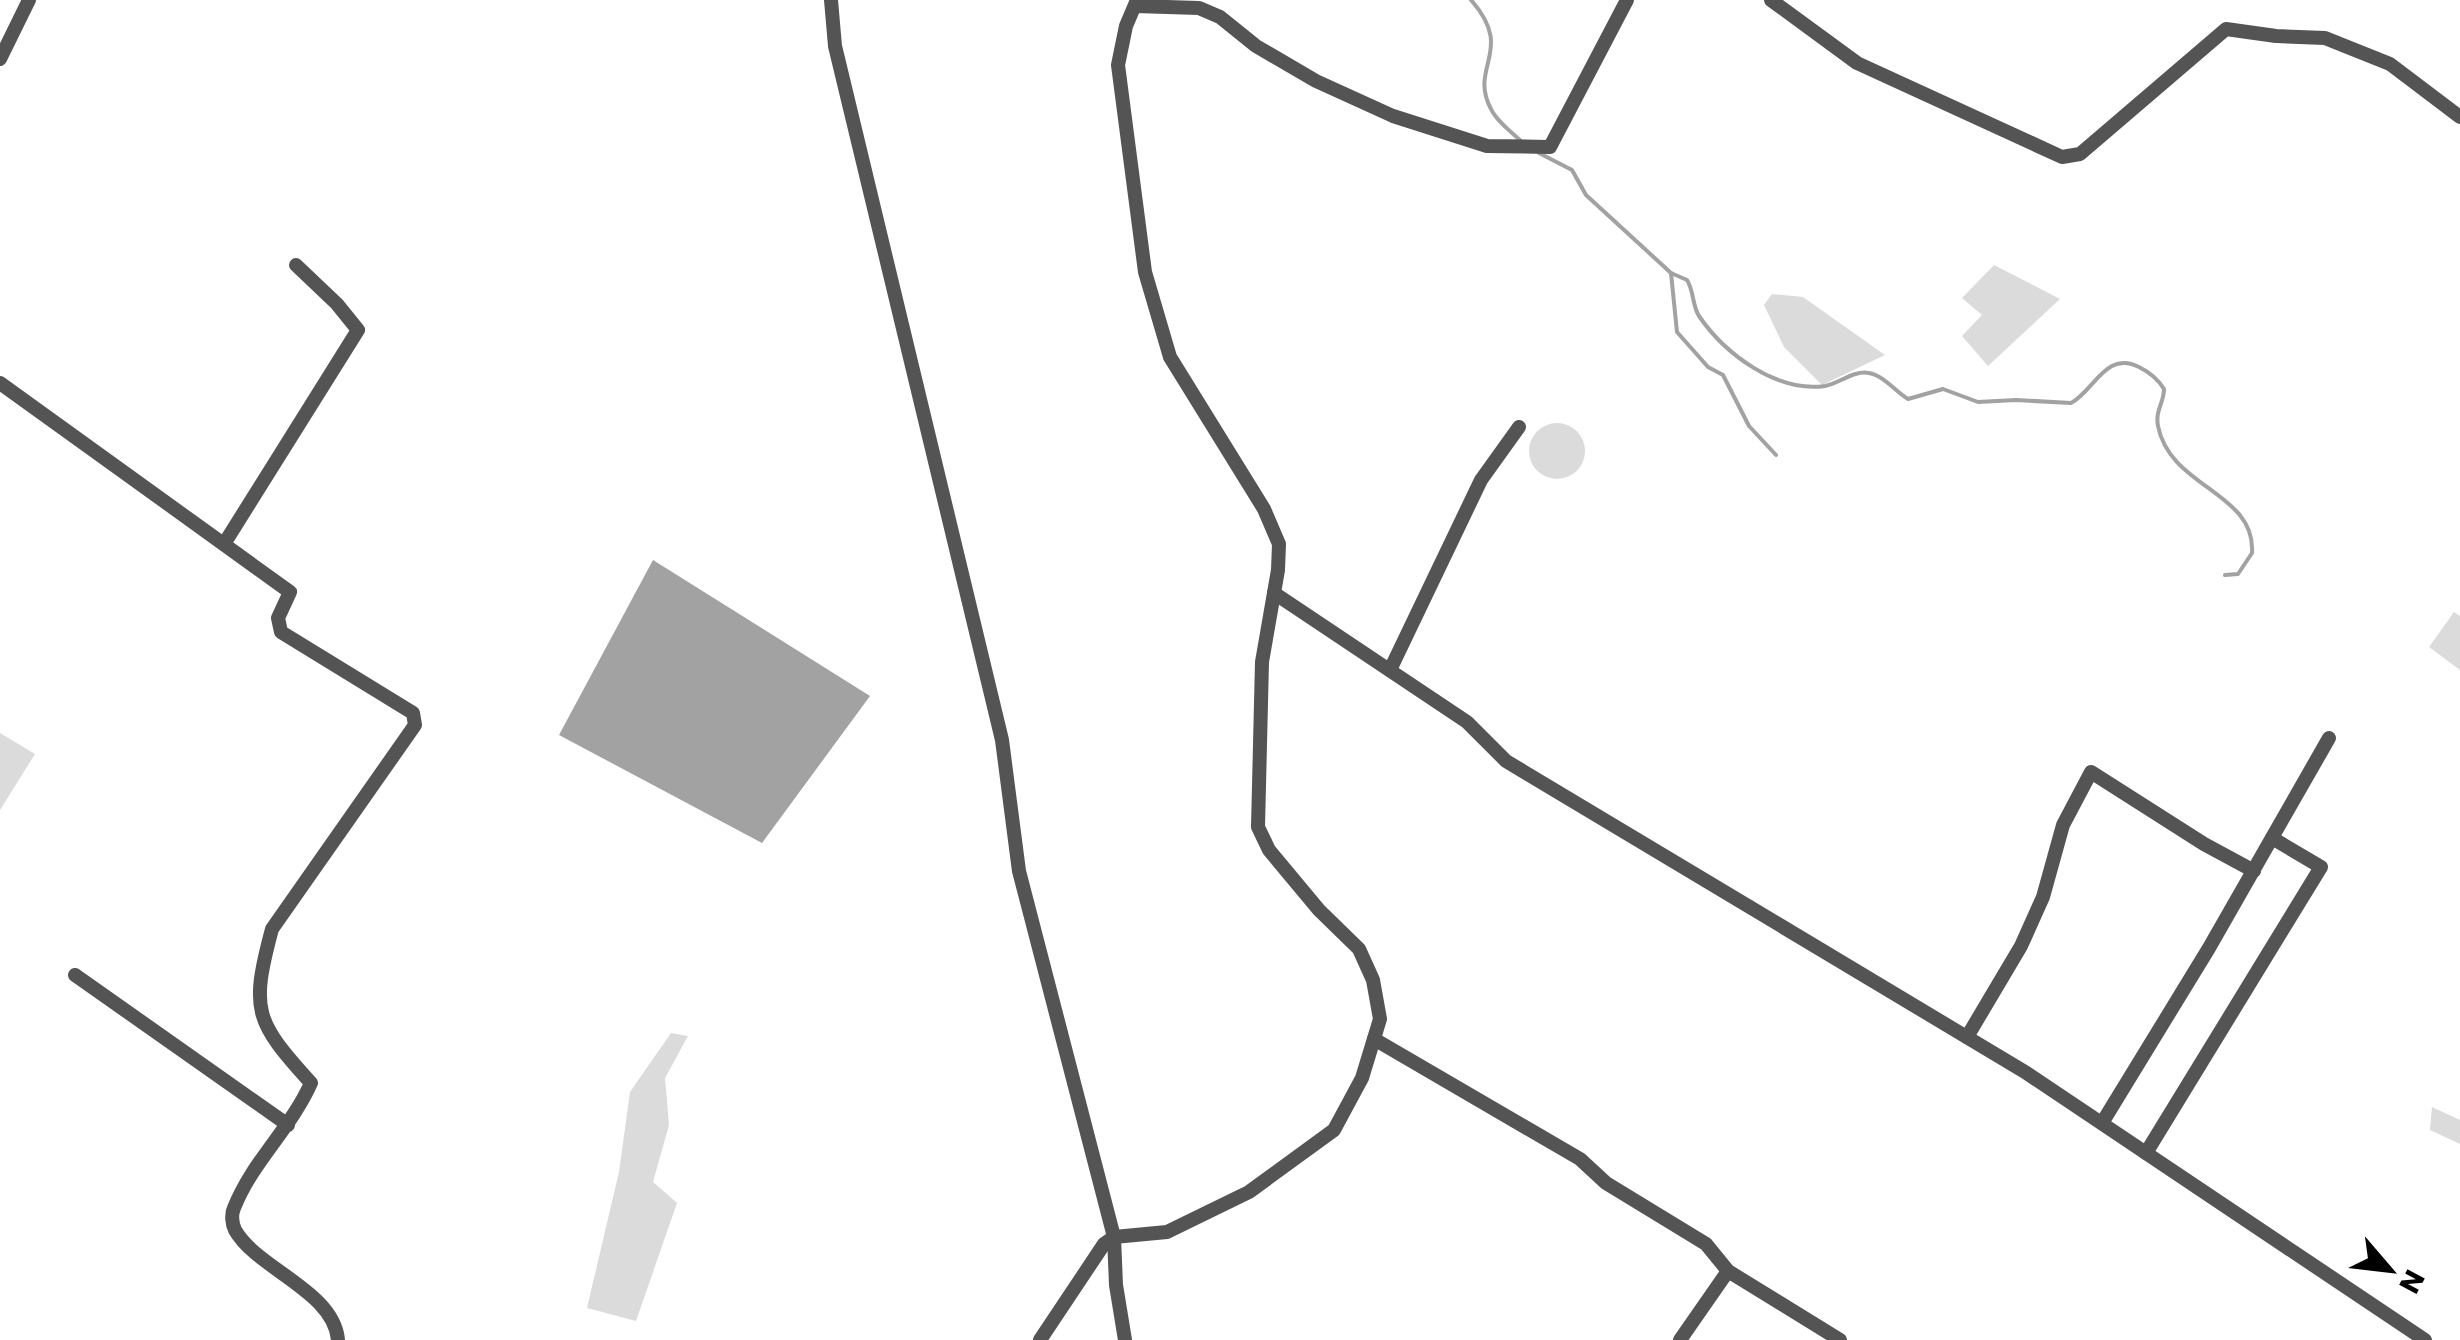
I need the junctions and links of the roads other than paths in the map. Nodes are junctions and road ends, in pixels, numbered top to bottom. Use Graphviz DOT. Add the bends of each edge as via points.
graph roads {
  1 [pos="29,0"];
  2 [pos="831,0"];
  3 [pos="1627,0"];
  4 [pos="1771,0"];
  5 [pos="1136,3"];
  6 [pos="0,58"];
  7 [pos="2460,117"];
  8 [pos="296,266"];
  9 [pos="0,383"];
  10 [pos="1519,427"];
  11 [pos="224,544"];
  12 [pos="1274,593"];
  13 [pos="1390,670"];
  14 [pos="2329,738"];
  15 [pos="2272,838"];
  16 [pos="2254,870"];
  17 [pos="74,975"];
  18 [pos="1968,1037"];
  19 [pos="1374,1039"];
  20 [pos="288,1124"];
  21 [pos="2102,1124"];
  22 [pos="2146,1153"];
  23 [pos="1114,1237"];
  24 [pos="1728,1270"];
  25 [pos="338,1340"];
  26 [pos="1040,1340"];
  27 [pos="1125,1340"];
  28 [pos="1680,1340"];
  29 [pos="1840,1340"];
  30 [pos="2425,1340"];
  1 -- 6 [label="street"];
  2 -- 23 [label="street" via="836,46 1002,740 1019,872"];
  3 -- 5 [label="street" via="1550,148 1487,146 1393,116 1316,81 1220,17 1198,8"];
  4 -- 7 [label="street" via="1857,64 2062,157 2080,154 2226,29 2325,38 2390,64"];
  5 -- 12 [label="street" via="1118,65 1145,272 1170,357 1279,544"];
  8 -- 11 [label="street" via="358,330"];
  9 -- 11 [label="street"];
  10 -- 13 [label="street" via="1481,480"];
  11 -- 20 [label="street" via="290,592 278,618 281,632 413,713 415,725 272,928 258,1010 276,1044 311,1083"];
  12 -- 13 [label="street"];
  12 -- 19 [label="street" via="1262,662 1258,827 1319,910 1359,948 1380,1019"];
  13 -- 18 [label="street" via="1466,722 1506,760"];
  14 -- 15 [label="street"];
  15 -- 16 [label="street"];
  15 -- 22 [label="street" via="2322,866"];
  16 -- 18 [label="street" via="2091,772 2062,825 2043,897 2021,946"];
  16 -- 21 [label="street"];
  17 -- 20 [label="street"];
  18 -- 21 [label="street"];
  19 -- 23 [label="street" via="1334,1130 1249,1192 1168,1232"];
  19 -- 24 [label="street" via="1580,1159 1606,1183 1706,1244"];
  20 -- 25 [label="street" via="232,1211 234,1227 308,1294 337,1326"];
  21 -- 22 [label="street"];
  22 -- 30 [label="street"];
  23 -- 26 [label="street"];
  23 -- 27 [label="street"];
  24 -- 28 [label="street"];
  24 -- 29 [label="street"];
}
